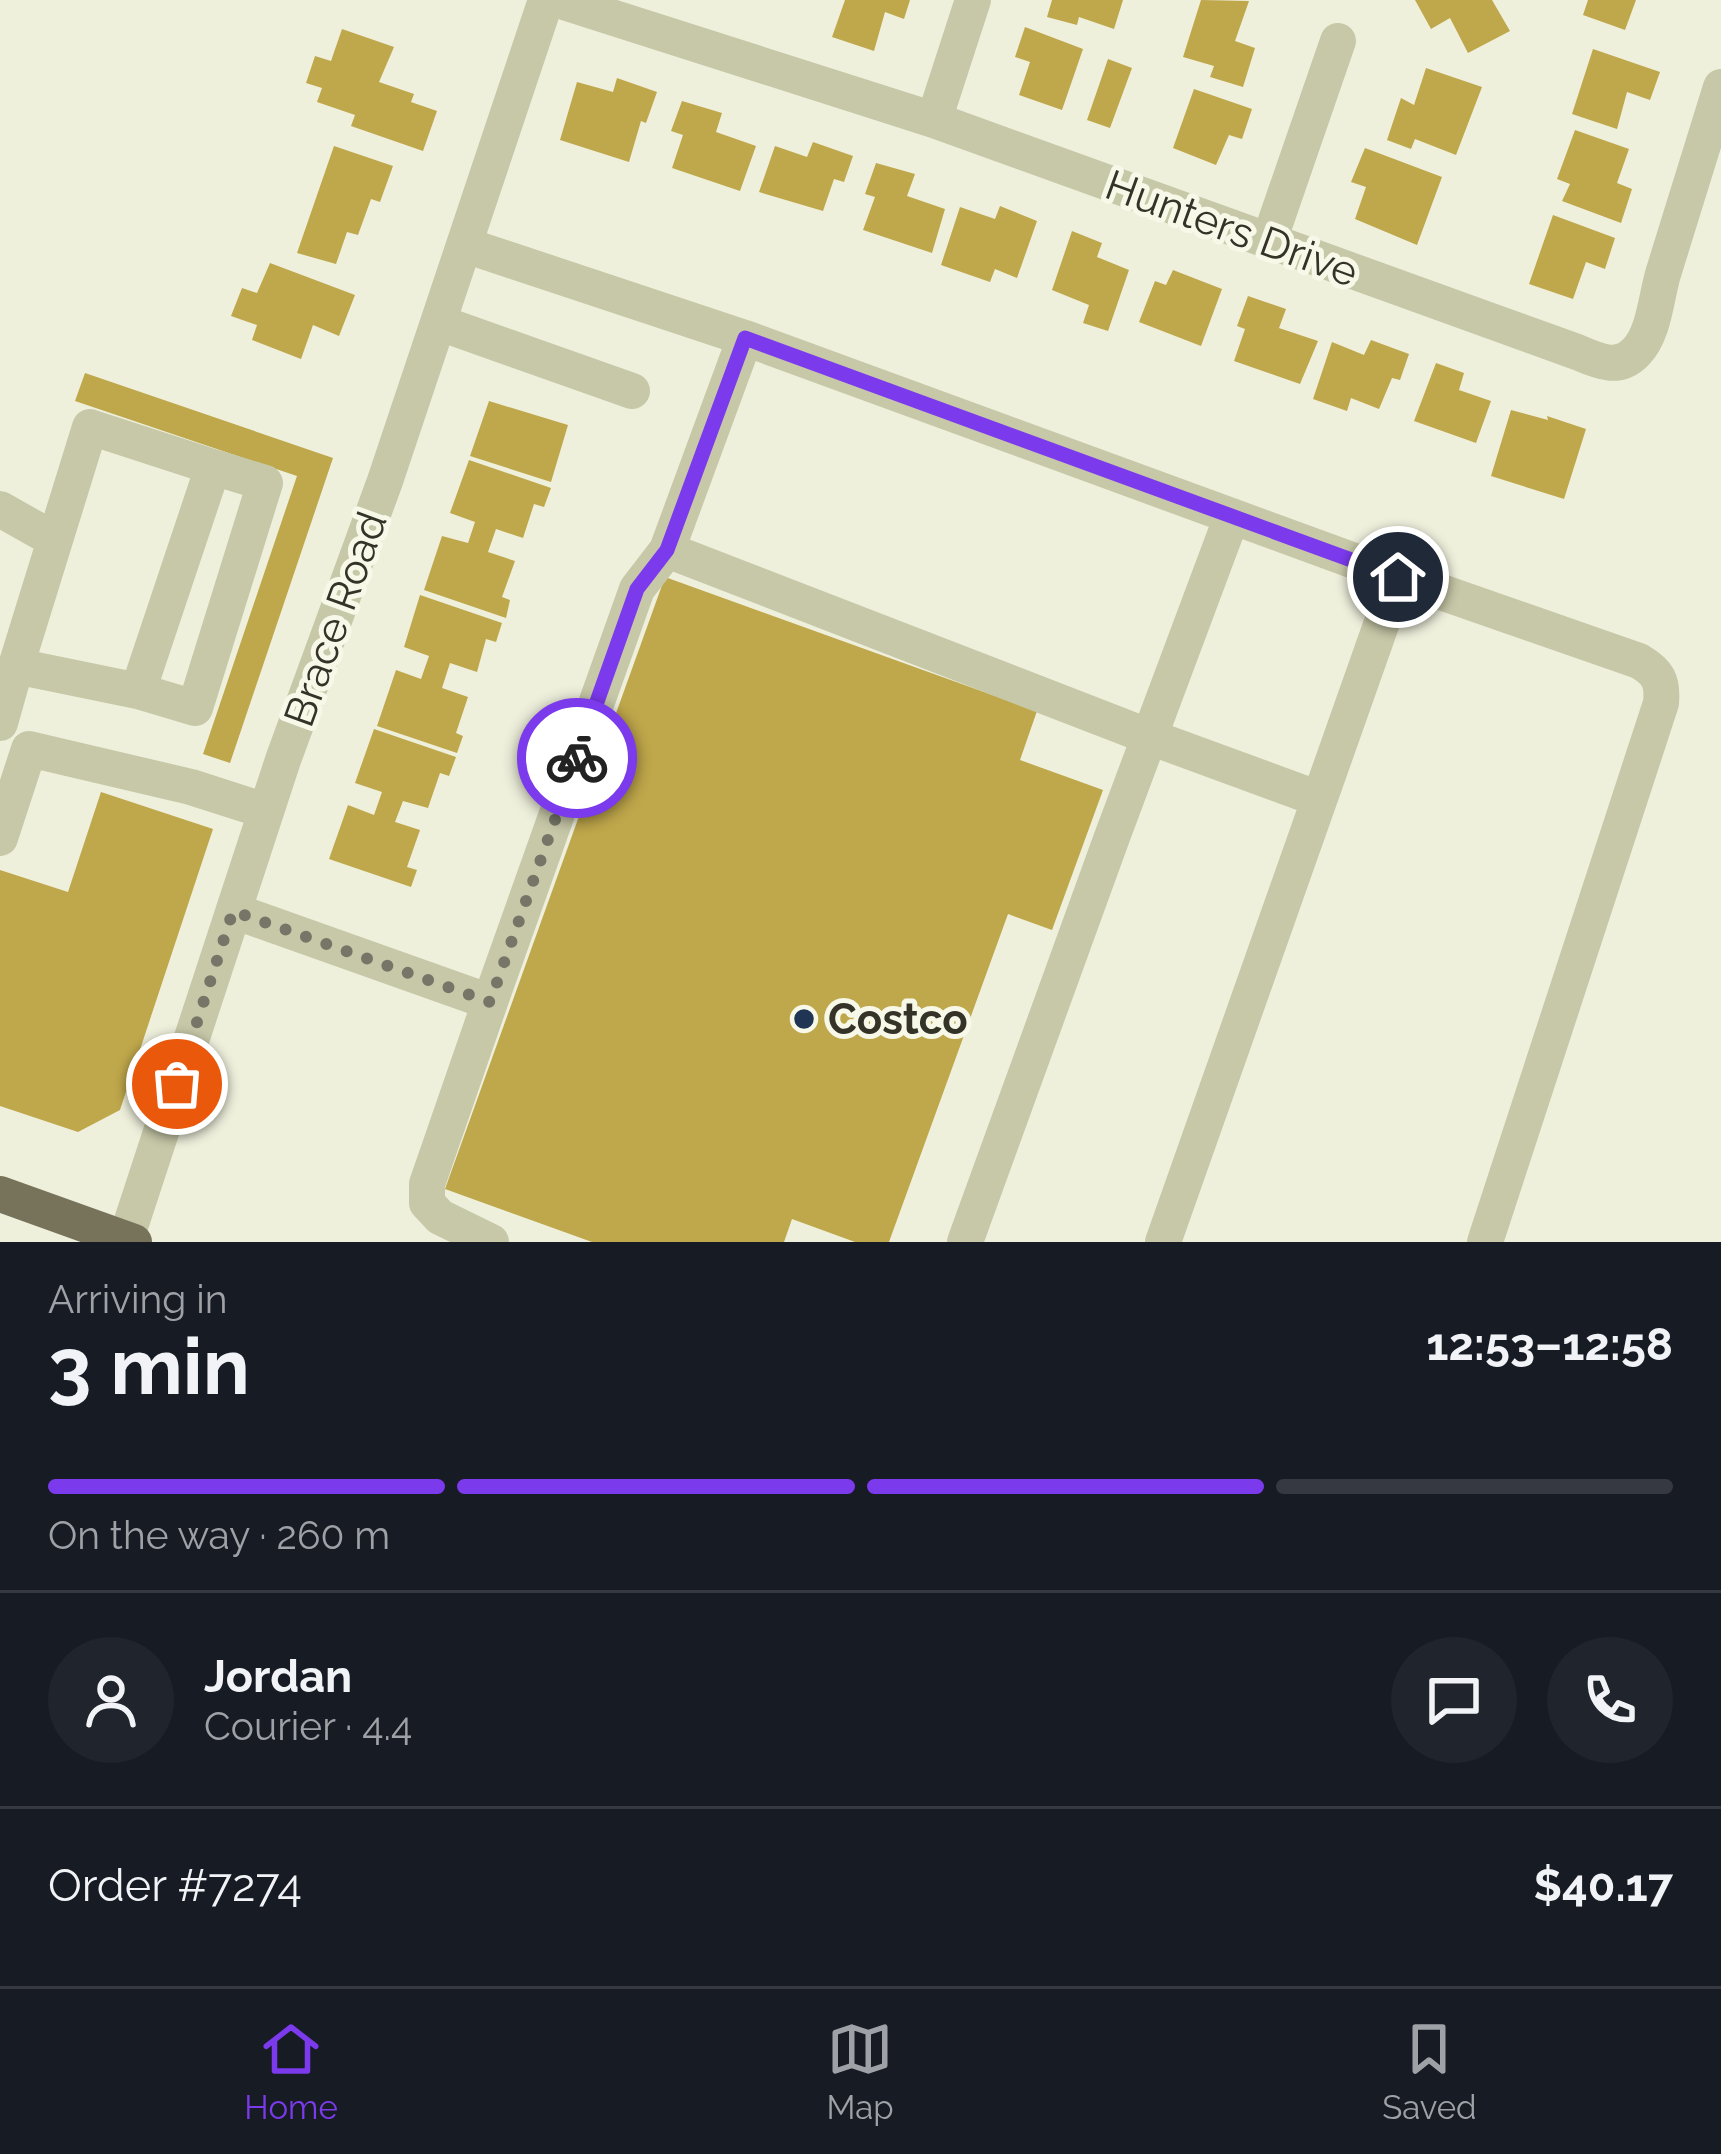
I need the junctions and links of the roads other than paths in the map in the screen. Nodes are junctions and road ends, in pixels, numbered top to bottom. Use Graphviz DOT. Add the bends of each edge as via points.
graph roads {
  1 [pos="546,0"];
  2 [pos="558,0"];
  3 [pos="973,0"];
  4 [pos="1338,41"];
  5 [pos="1721,87"];
  6 [pos="934,120"];
  7 [pos="1269,241"];
  8 [pos="465,245"];
  9 [pos="440,323"];
  10 [pos="745,338"];
  11 [pos="632,391"];
  12 [pos="213,467"];
  13 [pos="0,508"];
  14 [pos="1232,517"];
  15 [pos="56,540"];
  16 [pos="667,550"];
  17 [pos="1398,577"];
  18 [pos="16,666"];
  19 [pos="138,691"];
  20 [pos="0,723"];
  21 [pos="1150,737"];
  22 [pos="14,745"];
  23 [pos="1319,799"];
  24 [pos="266,812"];
  25 [pos="0,838"];
  26 [pos="233,911"];
  27 [pos="490,1002"];
  28 [pos="0,1194"];
  29 [pos="128,1241"];
  30 [pos="1166,1241"];
  31 [pos="491,1242"];
  32 [pos="965,1242"];
  33 [pos="1485,1242"];
  1 -- 8 [label="street, Brace Road"];
  2 -- 6 [label="street, Hunters Drive"];
  3 -- 6 [label="street"];
  4 -- 7 [label="street"];
  5 -- 7 [label="street, Hunters Drive" via="1652,318 1640,350 1622,362 1601,363"];
  6 -- 7 [label="street, Hunters Drive"];
  8 -- 9 [label="street, Brace Road"];
  8 -- 10 [label="street"];
  9 -- 11 [label="street"];
  9 -- 24 [label="street, Brace Road"];
  10 -- 14 [label="street"];
  10 -- 16 [label="street"];
  12 -- 15 [label="street" via="90,427"];
  12 -- 19 [label="street"];
  12 -- 19 [label="street" via="265,483 195,708"];
  13 -- 15 [label="street"];
  14 -- 17 [label="street"];
  14 -- 21 [label="street"];
  15 -- 18 [label="street"];
  16 -- 21 [label="street"];
  16 -- 27 [label="street" via="637,589"];
  17 -- 23 [label="street"];
  17 -- 33 [label="street" via="1639,661 1663,684"];
  18 -- 19 [label="street"];
  18 -- 20 [label="street"];
  21 -- 23 [label="street"];
  21 -- 32 [label="street"];
  22 -- 24 [label="street"];
  22 -- 25 [label="street"];
  23 -- 30 [label="street"];
  24 -- 26 [label="street, Brace Road"];
  26 -- 27 [label="street"];
  26 -- 29 [label="street, Brace Road"];
  27 -- 31 [label="street" via="427,1203"];
  28 -- 29 [label="main road"];
}
